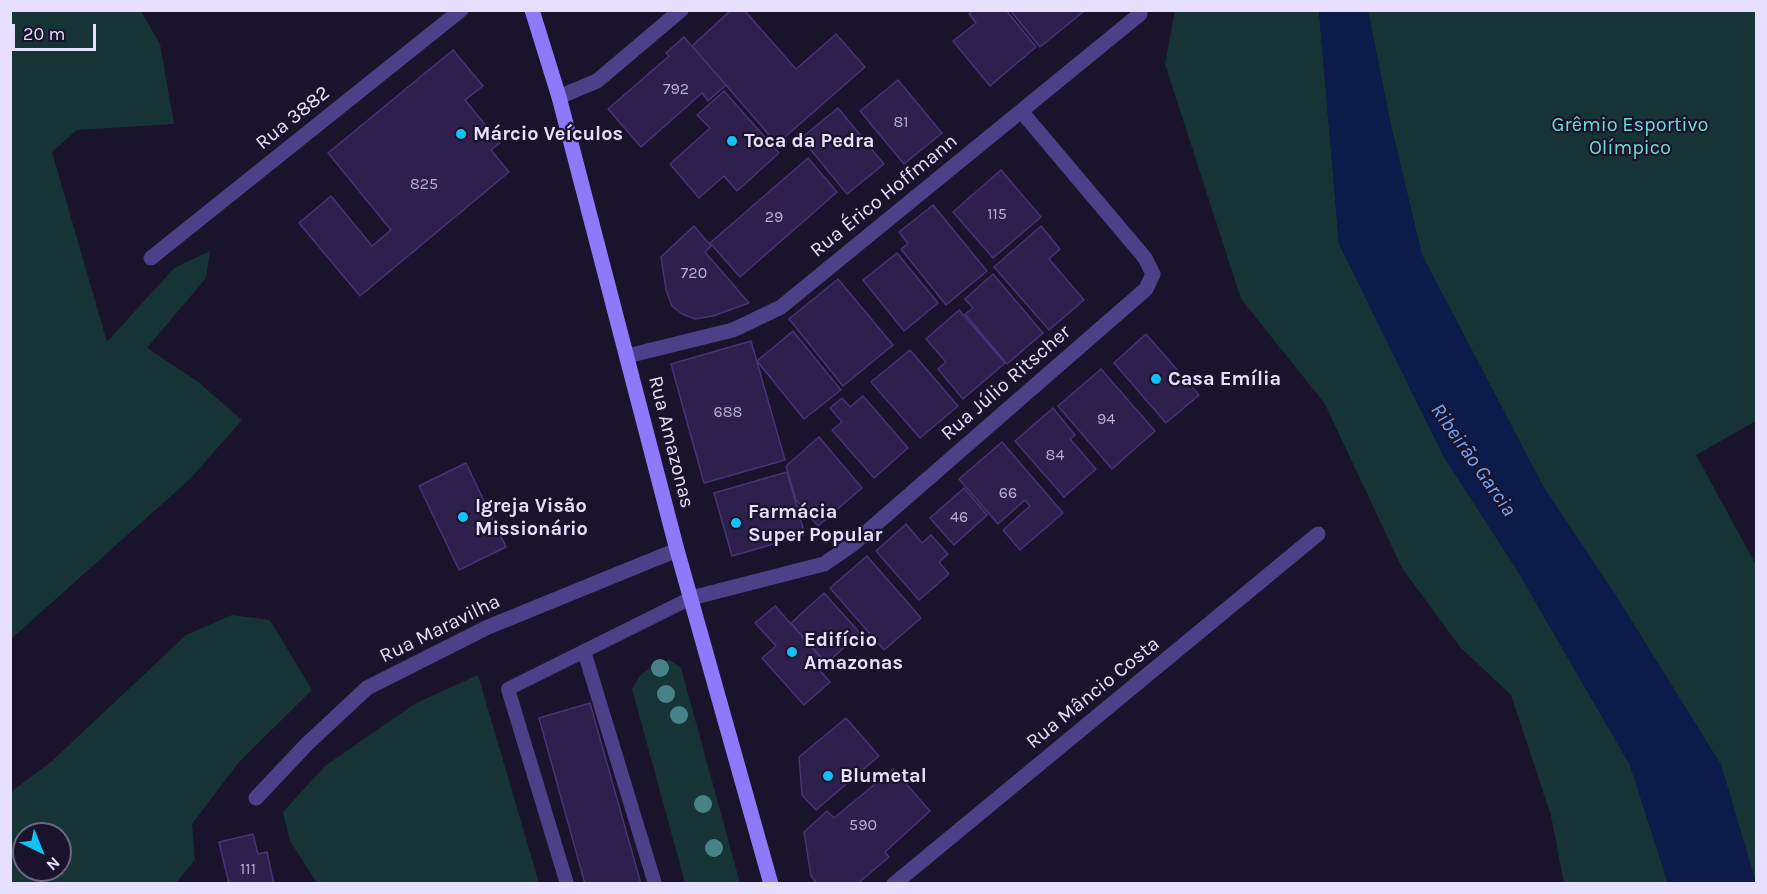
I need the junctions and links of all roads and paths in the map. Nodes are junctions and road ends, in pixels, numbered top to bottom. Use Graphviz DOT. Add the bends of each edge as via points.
graph roads {
  1 [pos="461,10"];
  2 [pos="532,10"];
  3 [pos="681,10"];
  4 [pos="1140,14"];
  5 [pos="559,97"];
  6 [pos="1021,111"];
  7 [pos="151,258"];
  8 [pos="627,356"];
  9 [pos="1318,534"];
  10 [pos="677,550"];
  11 [pos="691,598"];
  12 [pos="584,651"];
  13 [pos="256,798"];
  14 [pos="567,884"];
  15 [pos="655,884"];
  16 [pos="771,884"];
  17 [pos="894,884"];
  1 -- 7 [label="street, Rua 3882"];
  2 -- 5 [label="main road, Rua Amazonas"];
  3 -- 5 [label="street" via="597,81"];
  4 -- 6 [label="street, Rua Érico Hoffmann"];
  5 -- 8 [label="main road, Rua Amazonas"];
  6 -- 8 [label="street, Rua Érico Hoffmann" via="781,307 733,330"];
  6 -- 11 [label="street, Rua Júlio Ritscher" via="1145,258 1154,274 1146,289 824,564"];
  8 -- 10 [label="main road, Rua Amazonas"];
  9 -- 17 [label="street, Rua Mâncio Costa"];
  10 -- 11 [label="main road, Rua Amazonas"];
  10 -- 13 [label="street, Rua Maravilha" via="488,627 367,688"];
  11 -- 12 [label="lane"];
  11 -- 16 [label="main road, Rua Amazonas"];
  12 -- 14 [label="lane" via="508,689"];
  12 -- 15 [label="lane"];
}
